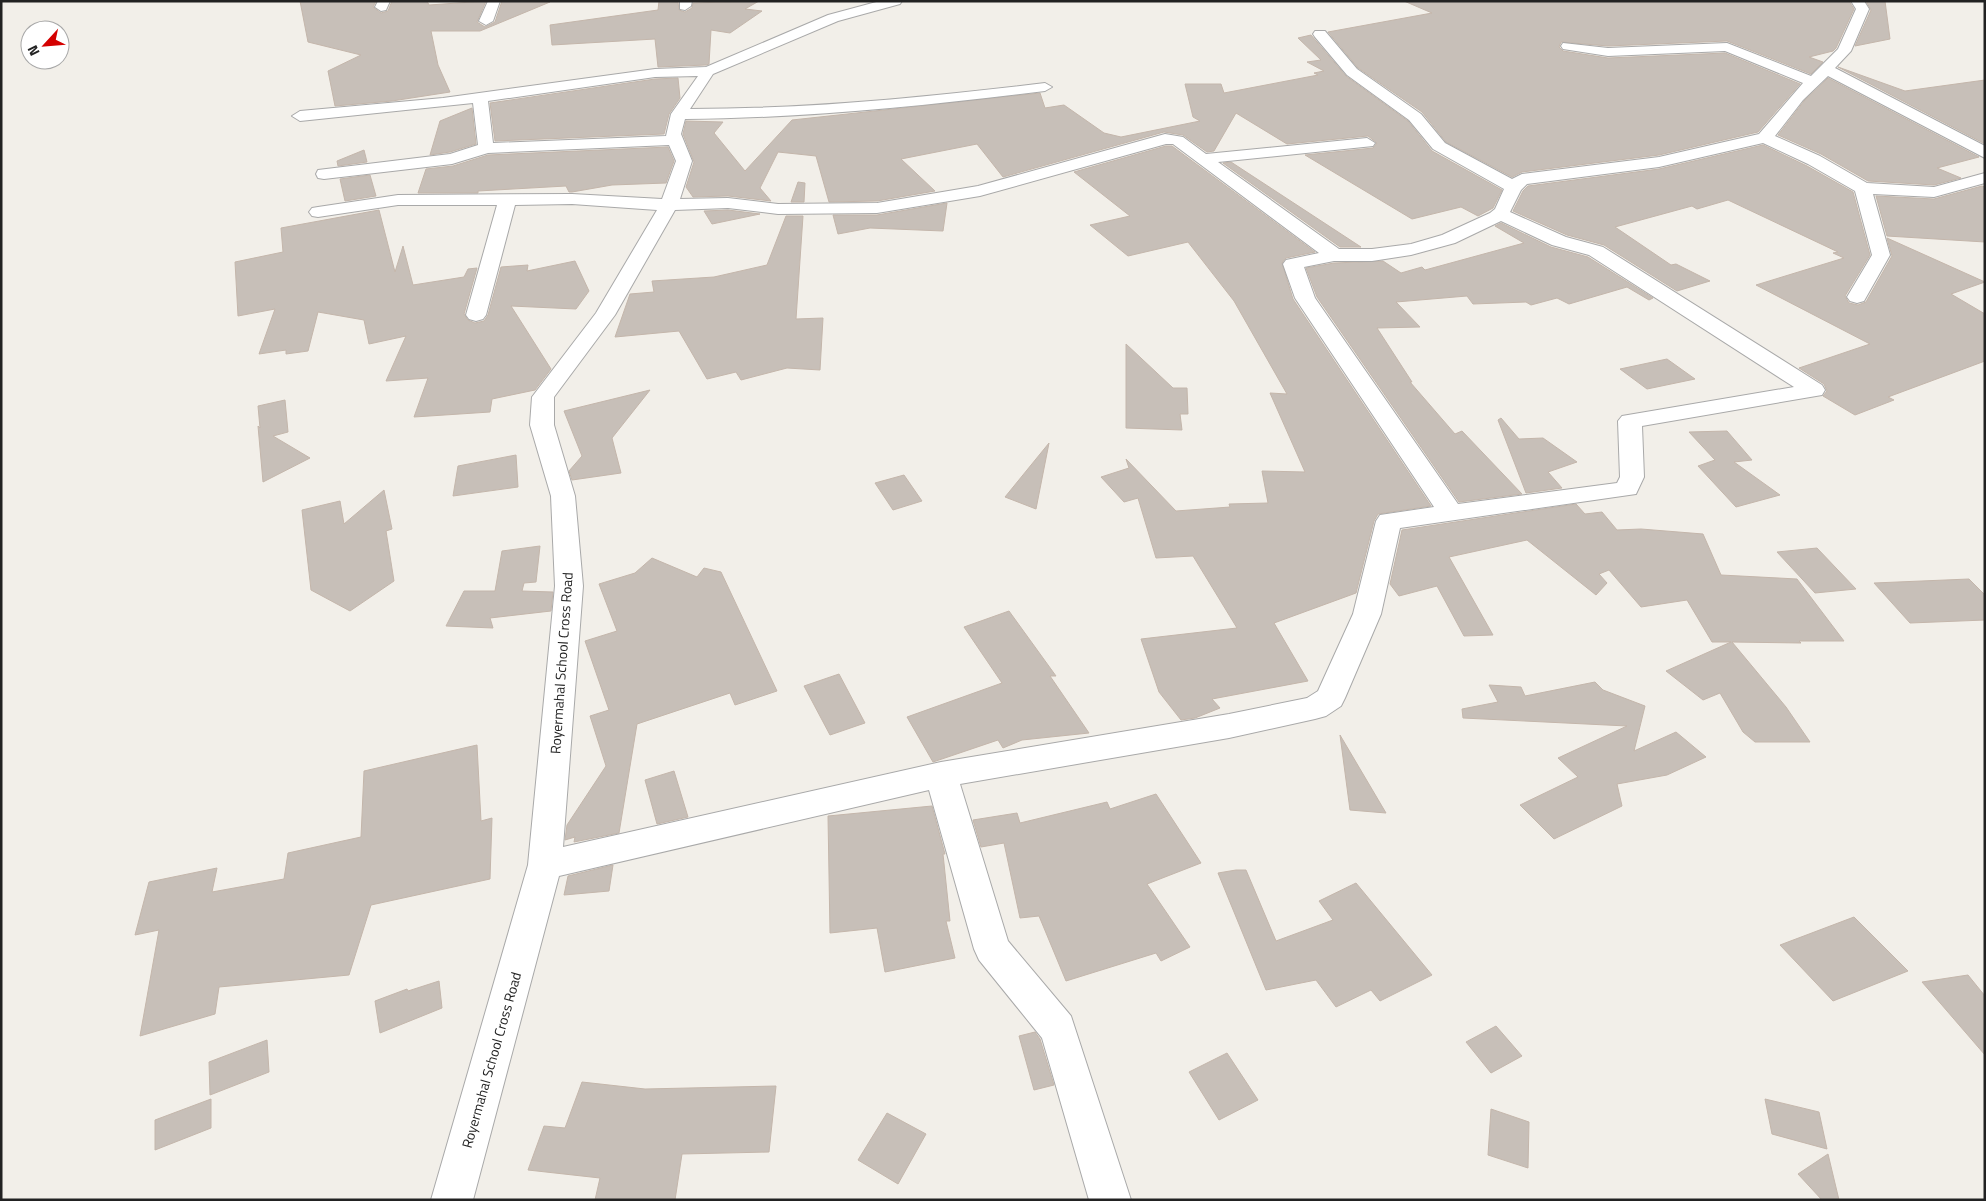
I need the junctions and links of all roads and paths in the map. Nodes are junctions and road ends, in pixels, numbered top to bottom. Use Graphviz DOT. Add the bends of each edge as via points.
graph roads {
  1 [pos="494,1"];
  2 [pos="896,1"];
  3 [pos="1857,1"];
  4 [pos="486,21"];
  5 [pos="1320,34"];
  6 [pos="1568,46"];
  7 [pos="1826,69"];
  8 [pos="708,71"];
  9 [pos="1813,82"];
  10 [pos="1045,86"];
  11 [pos="480,97"];
  12 [pos="679,114"];
  13 [pos="300,116"];
  14 [pos="1765,138"];
  15 [pos="675,140"];
  16 [pos="1367,143"];
  17 [pos="486,148"];
  18 [pos="1985,153"];
  19 [pos="1203,159"];
  20 [pos="324,174"];
  21 [pos="1985,178"];
  22 [pos="1512,186"];
  23 [pos="1863,188"];
  24 [pos="507,200"];
  25 [pos="669,205"];
  26 [pos="318,212"];
  27 [pos="1500,214"];
  28 [pos="1334,255"];
  29 [pos="1857,297"];
  30 [pos="476,315"];
  31 [pos="1451,513"];
  32 [pos="941,775"];
  33 [pos="545,865"];
  34 [pos="452,1200"];
  35 [pos="1110,1200"];
  1 -- 4 [label="street"];
  2 -- 8 [label="street" via="833,18"];
  3 -- 7 [label="street" via="1863,9 1844,51"];
  5 -- 22 [label="street" via="1352,72 1415,116 1440,146"];
  6 -- 9 [label="street" via="1608,52 1727,47"];
  7 -- 9 [label="street"];
  7 -- 18 [label="street"];
  8 -- 11 [label="street" via="655,73"];
  8 -- 12 [label="street, Royermahal School Cross Road"];
  9 -- 14 [label="street"];
  10 -- 12 [label="street" via="834,110"];
  11 -- 13 [label="street"];
  11 -- 17 [label="street"];
  12 -- 15 [label="street, Royermahal School Cross Road" via="673,134"];
  14 -- 22 [label="street" via="1660,162 1522,179"];
  14 -- 23 [label="street" via="1814,160"];
  15 -- 17 [label="street"];
  15 -- 25 [label="street, Royermahal School Cross Road" via="684,161"];
  16 -- 19 [label="street"];
  17 -- 20 [label="street" via="452,159"];
  19 -- 25 [label="street" via="1177,140 1165,139 980,191 877,208 778,209 728,203"];
  19 -- 28 [label="street"];
  21 -- 23 [label="street" via="1934,192"];
  22 -- 27 [label="street"];
  23 -- 29 [label="street" via="1881,255"];
  24 -- 25 [label="street" via="572,199"];
  24 -- 26 [label="street" via="398,200"];
  24 -- 30 [label="street"];
  25 -- 33 [label="street, Royermahal School Cross Road" via="605,315 543,397 542,425 563,496 569,586"];
  27 -- 28 [label="street" via="1459,236 1406,250"];
  27 -- 31 [label="street" via="1559,241 1596,251 1814,390 1630,420 1632,477 1627,489"];
  28 -- 31 [label="street" via="1293,264 1306,298"];
  31 -- 32 [label="street" via="1389,521 1367,614 1330,698 1315,708 1229,726"];
  32 -- 33 [label="street"];
  32 -- 35 [label="street" via="992,949 1058,1028"];
  33 -- 34 [label="street, Royermahal School Cross Road"];
}
